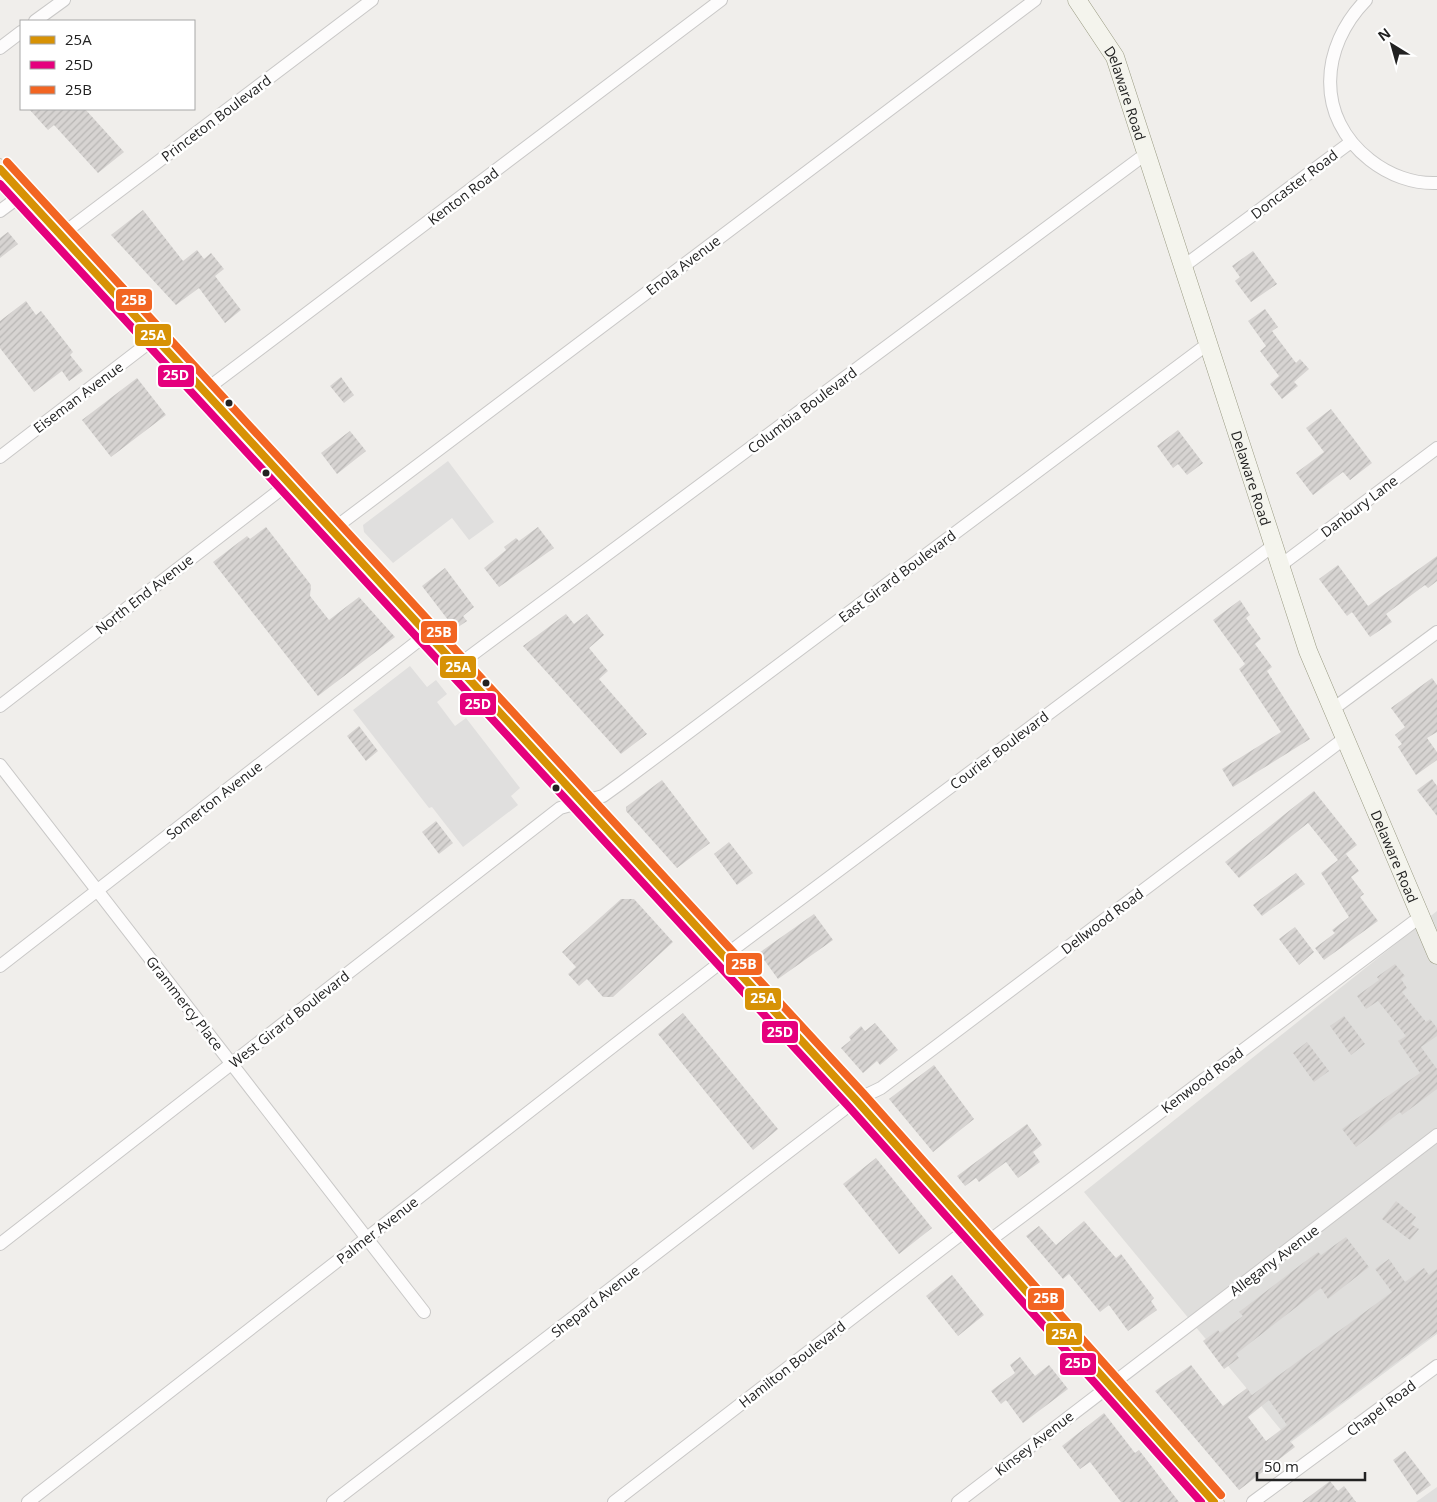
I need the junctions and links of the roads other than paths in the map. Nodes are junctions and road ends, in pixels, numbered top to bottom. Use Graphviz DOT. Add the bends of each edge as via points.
graph roads {
  1 [pos="64,0"];
  2 [pos="372,0"];
  3 [pos="721,0"];
  4 [pos="1035,0"];
  5 [pos="1077,0"];
  6 [pos="1366,0"];
  7 [pos="36,20"];
  8 [pos="20,33"];
  9 [pos="0,48"];
  10 [pos="1351,142"];
  11 [pos="1147,153"];
  12 [pos="0,169"];
  13 [pos="1437,183"];
  14 [pos="23,194"];
  15 [pos="0,212"];
  16 [pos="60,235"];
  17 [pos="1184,266"];
  18 [pos="155,338"];
  19 [pos="1209,343"];
  20 [pos="204,391"];
  21 [pos="1437,448"];
  22 [pos="0,457"];
  23 [pos="289,482"];
  24 [pos="332,530"];
  25 [pos="1274,545"];
  26 [pos="1281,565"];
  27 [pos="1437,632"];
  28 [pos="427,634"];
  29 [pos="457,666"];
  30 [pos="0,706"];
  31 [pos="1333,709"];
  32 [pos="1345,738"];
  33 [pos="0,765"];
  34 [pos="582,801"];
  35 [pos="98,890"];
  36 [pos="1420,916"];
  37 [pos="1437,955"];
  38 [pos="725,957"];
  39 [pos="0,966"];
  40 [pos="232,1064"];
  41 [pos="856,1100"];
  42 [pos="1437,1135"];
  43 [pos="970,1227"];
  44 [pos="367,1238"];
  45 [pos="0,1244"];
  46 [pos="985,1244"];
  47 [pos="424,1312"];
  48 [pos="1437,1366"];
  49 [pos="1110,1384"];
  50 [pos="28,1502"];
  51 [pos="333,1502"];
  52 [pos="614,1502"];
  53 [pos="958,1502"];
  54 [pos="1214,1502"];
  55 [pos="1253,1502"];
  1 -- 7 [label="street"];
  2 -- 16 [label="street, Princeton Boulevard"];
  3 -- 20 [label="street, Kenton Road"];
  4 -- 24 [label="street, Enola Avenue"];
  5 -- 11 [label="street, Delaware Road" via="1115,57"];
  6 -- 10 [label="street, Doncaster Road" via="1340,35 1330,68 1333,104"];
  8 -- 9 [label="street"];
  10 -- 13 [label="street" via="1378,166 1395,175"];
  10 -- 17 [label="street, Doncaster Road"];
  11 -- 17 [label="street, Delaware Road"];
  11 -- 29 [label="street, Columbia Boulevard"];
  12 -- 14 [label="main road"];
  14 -- 15 [label="street"];
  14 -- 16 [label="main road"];
  16 -- 18 [label="main road"];
  17 -- 19 [label="street, Delaware Road"];
  18 -- 20 [label="main road"];
  18 -- 22 [label="street, Eiseman Avenue"];
  19 -- 25 [label="street, Delaware Road"];
  19 -- 34 [label="street, East Girard Boulevard" via="621,783 603,796"];
  20 -- 23 [label="main road"];
  21 -- 26 [label="street, Danbury Lane"];
  23 -- 24 [label="main road"];
  23 -- 30 [label="street, North End Avenue"];
  24 -- 28 [label="main road"];
  25 -- 26 [label="street, Delaware Road"];
  25 -- 38 [label="street, Courier Boulevard"];
  26 -- 31 [label="street, Delaware Road" via="1308,651"];
  27 -- 31 [label="street"];
  28 -- 29 [label="main road"];
  28 -- 35 [label="street, Somerton Avenue"];
  29 -- 34 [label="main road"];
  31 -- 32 [label="street, Delaware Road"];
  32 -- 36 [label="street, Delaware Road"];
  32 -- 41 [label="street, Dellwood Road" via="880,1088"];
  33 -- 35 [label="street, Grammercy Place"];
  34 -- 38 [label="main road"];
  34 -- 40 [label="street, West Girard Boulevard" via="560,808"];
  35 -- 39 [label="street, Somerton Avenue"];
  35 -- 40 [label="street, Grammercy Place"];
  36 -- 37 [label="street, Delaware Road"];
  36 -- 46 [label="street, Kenwood Road"];
  38 -- 41 [label="main road"];
  38 -- 44 [label="street, Palmer Avenue"];
  40 -- 44 [label="street, Grammercy Place"];
  40 -- 45 [label="street, West Girard Boulevard"];
  41 -- 43 [label="main road"];
  41 -- 51 [label="street, Shepard Avenue"];
  42 -- 49 [label="street, Allegany Avenue"];
  43 -- 46 [label="main road"];
  43 -- 52 [label="street, Hamilton Boulevard"];
  44 -- 47 [label="street, Grammercy Place"];
  44 -- 50 [label="street, Palmer Avenue"];
  46 -- 49 [label="main road"];
  48 -- 55 [label="street, Chapel Road"];
  49 -- 53 [label="street, Kinsey Avenue"];
  49 -- 54 [label="main road"];
}
